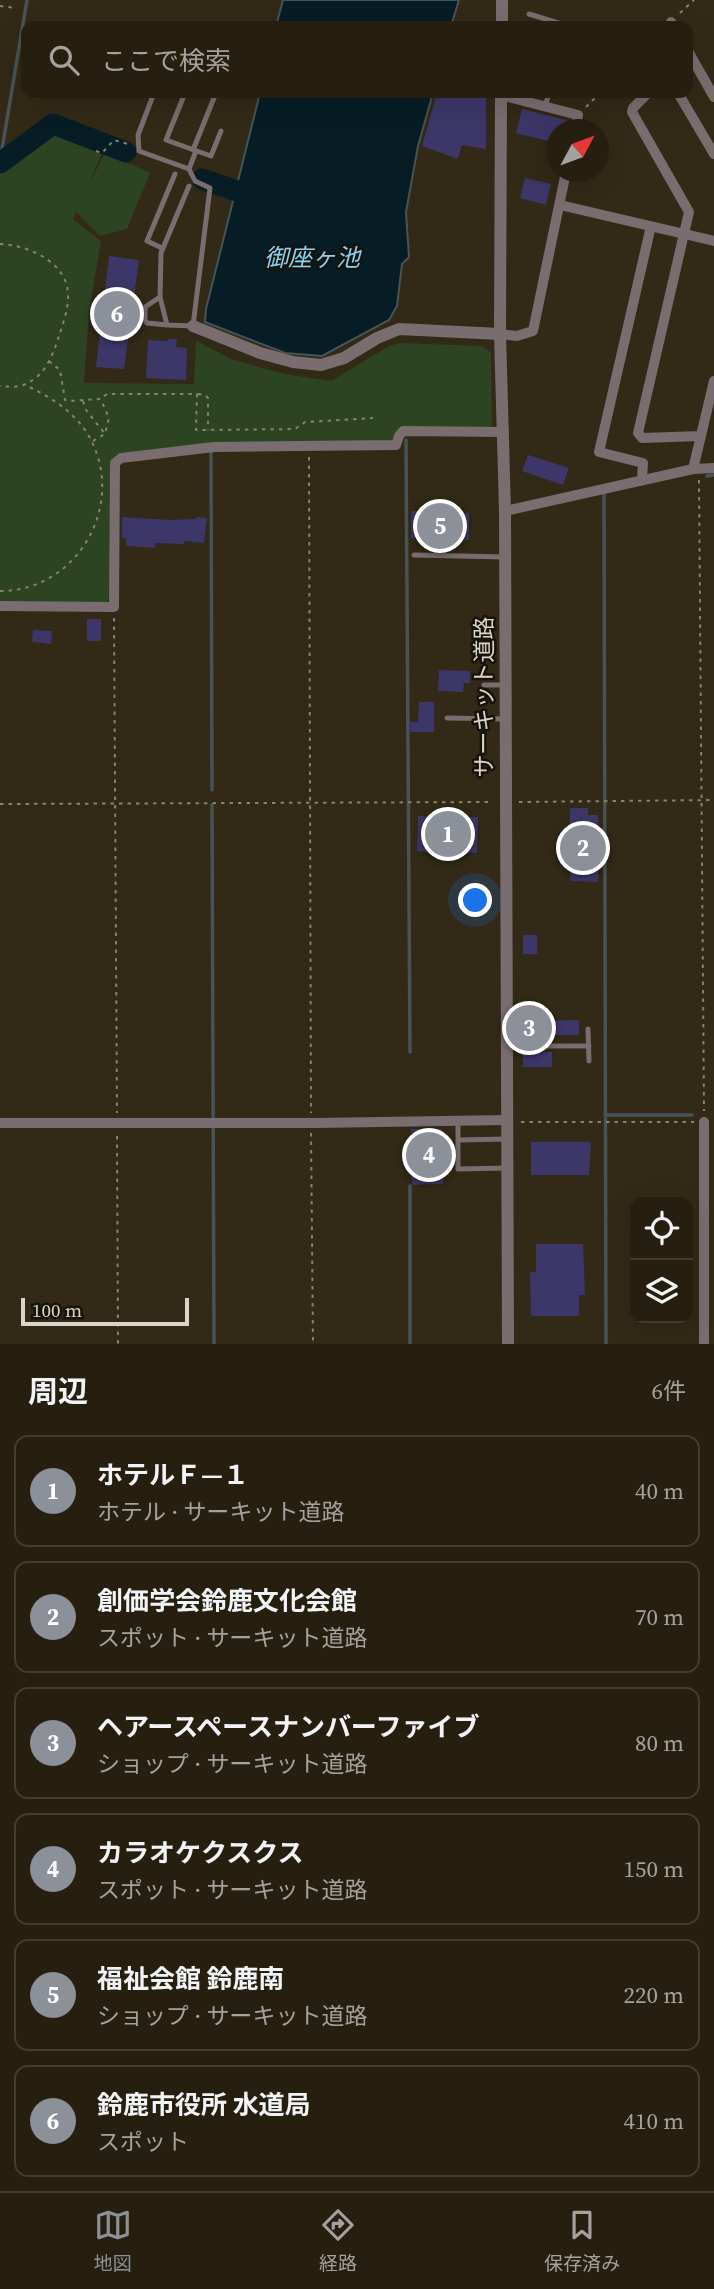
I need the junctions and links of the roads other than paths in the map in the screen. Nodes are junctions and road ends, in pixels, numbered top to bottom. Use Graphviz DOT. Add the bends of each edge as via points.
graph roads {
  1 [pos="502,0"];
  2 [pos="529,14"];
  3 [pos="502,21"];
  4 [pos="552,21"];
  5 [pos="693,60"];
  6 [pos="714,97"];
  7 [pos="152,98"];
  8 [pos="183,98"];
  9 [pos="214,98"];
  10 [pos="501,98"];
  11 [pos="515,98"];
  12 [pos="548,98"];
  13 [pos="643,98"];
  14 [pos="681,98"];
  15 [pos="545,107"];
  16 [pos="577,119"];
  17 [pos="221,131"];
  18 [pos="195,151"];
  19 [pos="714,154"];
  20 [pos="189,169"];
  21 [pos="175,174"];
  22 [pos="564,182"];
  23 [pos="189,186"];
  24 [pos="560,205"];
  25 [pos="651,226"];
  26 [pos="684,234"];
  27 [pos="714,241"];
  28 [pos="162,248"];
  29 [pos="160,297"];
  30 [pos="167,325"];
  31 [pos="193,326"];
  32 [pos="500,334"];
  33 [pos="714,381"];
  34 [pos="504,432"];
  35 [pos="701,436"];
  36 [pos="714,468"];
  37 [pos="696,469"];
  38 [pos="642,479"];
  39 [pos="505,511"];
  40 [pos="414,555"];
  41 [pos="505,557"];
  42 [pos="0,606"];
  43 [pos="484,685"];
  44 [pos="505,685"];
  45 [pos="447,718"];
  46 [pos="505,719"];
  47 [pos="589,1029"];
  48 [pos="506,1046"];
  49 [pos="589,1046"];
  50 [pos="589,1062"];
  51 [pos="506,1119"];
  52 [pos="704,1122"];
  53 [pos="0,1124"];
  54 [pos="458,1126"];
  55 [pos="506,1139"];
  56 [pos="458,1140"];
  57 [pos="507,1168"];
  58 [pos="508,1344"];
  59 [pos="704,1344"];
  1 -- 3 [label="street"];
  2 -- 4 [label="lane"];
  5 -- 6 [label="street"];
  7 -- 20 [label="lane" via="138,135 139,152"];
  8 -- 18 [label="lane" via="166,140"];
  9 -- 18 [label="lane"];
  10 -- 32 [label="street, サーキット道路"];
  11 -- 15 [label="street"];
  12 -- 15 [label="lane"];
  13 -- 26 [label="street" via="632,112 689,212"];
  14 -- 19 [label="street"];
  15 -- 16 [label="street" via="578,115"];
  17 -- 18 [label="lane" via="211,156"];
  18 -- 20 [label="lane"];
  20 -- 31 [label="lane" via="195,181 210,188"];
  21 -- 28 [label="lane" via="147,241"];
  22 -- 24 [label="street"];
  23 -- 28 [label="lane"];
  24 -- 25 [label="street"];
  24 -- 32 [label="street" via="533,331 517,336"];
  25 -- 26 [label="street"];
  25 -- 38 [label="street" via="599,452 643,463"];
  26 -- 27 [label="street"];
  26 -- 35 [label="street" via="638,433 642,438"];
  28 -- 29 [label="lane"];
  29 -- 30 [label="lane"];
  29 -- 30 [label="lane" via="145,307 145,320"];
  30 -- 31 [label="lane"];
  31 -- 32 [label="street" via="260,354 321,365 399,329"];
  32 -- 34 [label="street, サーキット道路"];
  33 -- 35 [label="street"];
  34 -- 39 [label="street, サーキット道路"];
  34 -- 42 [label="street" via="403,431 396,445 214,447 121,458 115,463 114,607"];
  35 -- 37 [label="street"];
  36 -- 37 [label="street"];
  37 -- 38 [label="street"];
  38 -- 39 [label="street"];
  39 -- 41 [label="street, サーキット道路"];
  40 -- 41 [label="lane"];
  41 -- 44 [label="street, サーキット道路"];
  43 -- 44 [label="lane"];
  44 -- 46 [label="street, サーキット道路"];
  45 -- 46 [label="lane"];
  46 -- 48 [label="street, サーキット道路"];
  47 -- 49 [label="lane"];
  48 -- 49 [label="lane"];
  48 -- 51 [label="street, サーキット道路"];
  49 -- 50 [label="lane"];
  51 -- 53 [label="street"];
  51 -- 55 [label="street, サーキット道路"];
  52 -- 59 [label="street"];
  54 -- 56 [label="lane"];
  55 -- 56 [label="lane"];
  55 -- 57 [label="street, サーキット道路"];
  56 -- 57 [label="lane" via="458,1169"];
  57 -- 58 [label="street, サーキット道路"];
}
